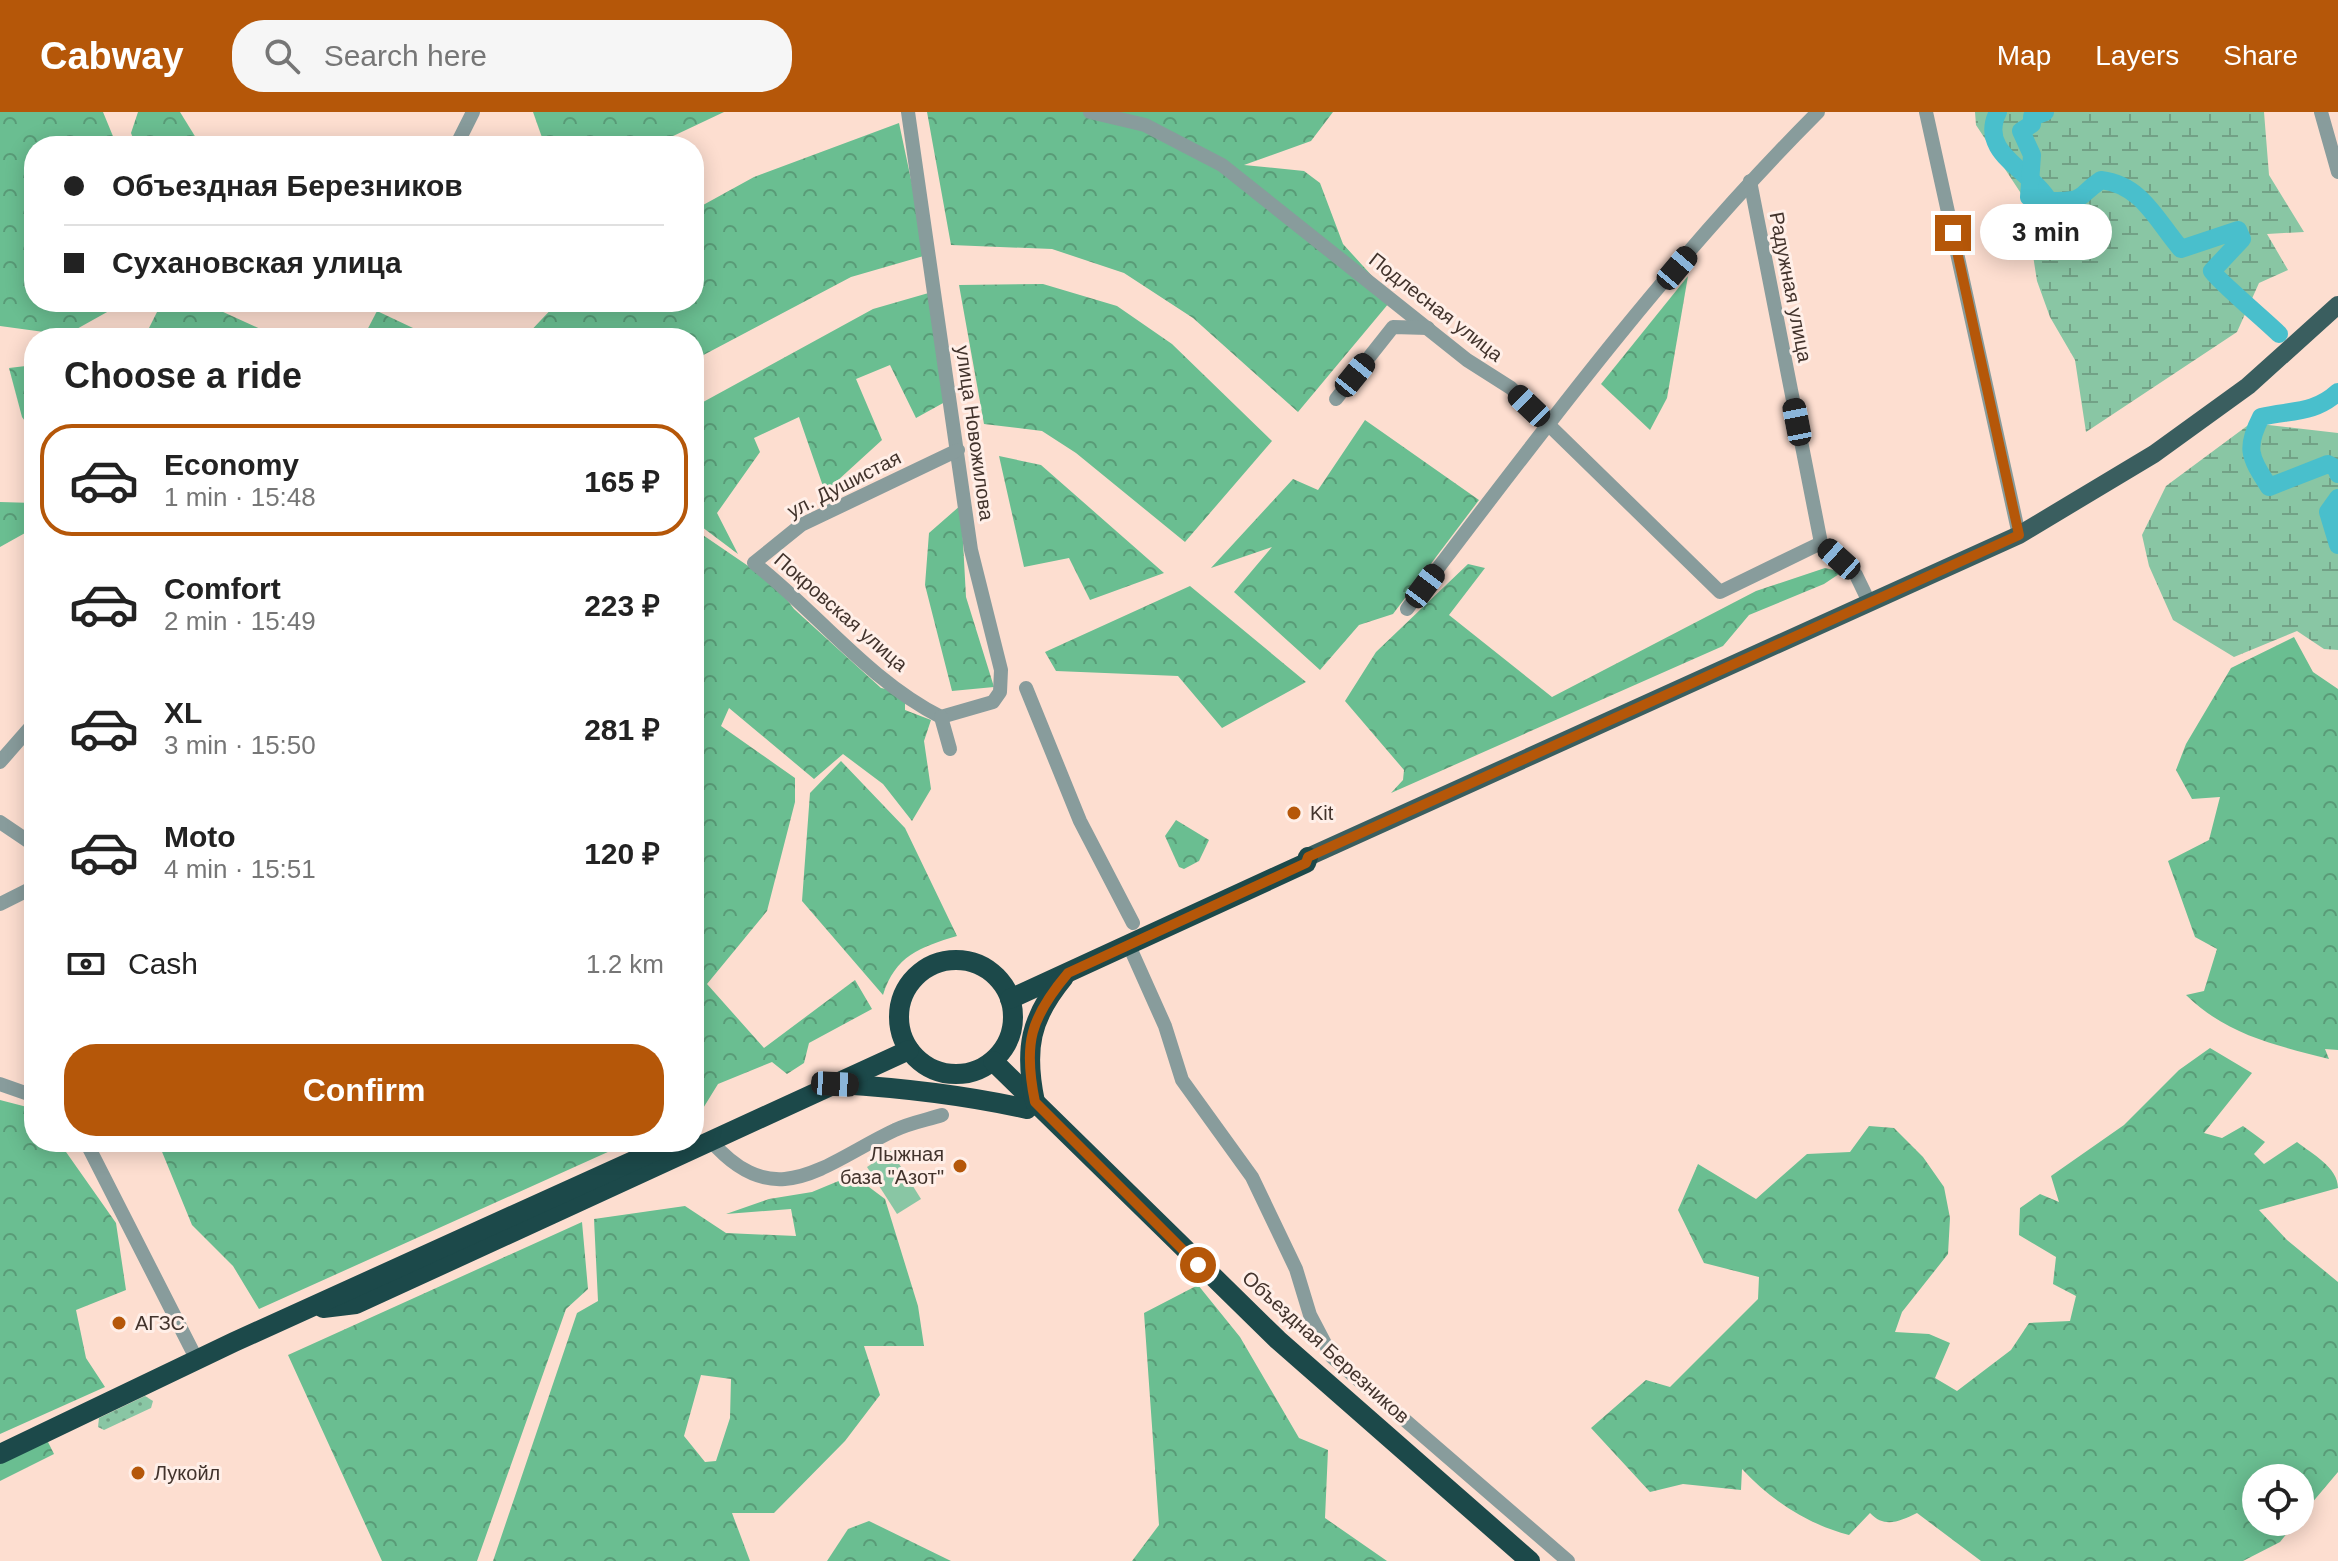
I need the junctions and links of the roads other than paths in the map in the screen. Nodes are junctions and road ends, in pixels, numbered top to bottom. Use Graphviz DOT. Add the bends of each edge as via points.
graph roads {
  1 [pos="473,112"];
  2 [pos="908,112"];
  3 [pos="1090,112"];
  4 [pos="1818,112"];
  5 [pos="1926,112"];
  6 [pos="2321,112"];
  7 [pos="461,136"];
  8 [pos="2338,172"];
  9 [pos="1750,181"];
  10 [pos="2338,305"];
  11 [pos="1428,328"];
  12 [pos="1336,399"];
  13 [pos="1548,424"];
  14 [pos="958,450"];
  15 [pos="2019,535"];
  16 [pos="1821,543"];
  17 [pos="754,563"];
  18 [pos="1870,604"];
  19 [pos="1407,609"];
  20 [pos="1026,688"];
  21 [pos="941,717"];
  22 [pos="24,734"];
  23 [pos="950,749"];
  24 [pos="0,762"];
  25 [pos="0,822"];
  26 [pos="24,838"];
  27 [pos="1308,857"];
  28 [pos="24,892"];
  29 [pos="0,904"];
  30 [pos="1133,923"];
  31 [pos="1131,950"];
  32 [pos="1068,973"];
  33 [pos="1009,995"];
  34 [pos="906,1046"];
  35 [pos="988,1064"];
  36 [pos="0,1084"];
  37 [pos="835,1084"];
  38 [pos="24,1092"];
  39 [pos="1031,1106"];
  40 [pos="942,1115"];
  41 [pos="704,1136"];
  42 [pos="704,1136"];
  43 [pos="704,1139"];
  44 [pos="91,1152"];
  45 [pos="653,1152"];
  46 [pos="671,1152"];
  47 [pos="303,1311"];
  48 [pos="197,1360"];
  49 [pos="0,1454"];
  50 [pos="1516,1561"];
  51 [pos="1530,1561"];
  52 [pos="1568,1561"];
  1 -- 7 [label="street"];
  2 -- 14 [label="street, улица Новожилова"];
  3 -- 11 [label="street, Подлесная улица" via="1145,125 1222,165"];
  4 -- 9 [label="street"];
  5 -- 15 [label="street"];
  6 -- 8 [label="street"];
  9 -- 13 [label="street"];
  9 -- 16 [label="street, Радужная улица"];
  10 -- 15 [label="main road" via="2236,395 2154,454"];
  11 -- 12 [label="street" via="1393,327"];
  11 -- 13 [label="street, Подлесная улица" via="1511,388"];
  13 -- 16 [label="street, Подлесная улица" via="1720,592"];
  13 -- 19 [label="street"];
  14 -- 17 [label="street, ул. Душистая" via="801,525"];
  14 -- 21 [label="street, улица Новожилова" via="971,550 1001,670 1000,692 993,702"];
  15 -- 18 [label="main road"];
  16 -- 18 [label="street" via="1856,575"];
  17 -- 21 [label="street, Покровская улица" via="828,633"];
  18 -- 27 [label="main road"];
  20 -- 30 [label="street" via="1080,821"];
  21 -- 23 [label="street"];
  22 -- 24 [label="street"];
  25 -- 26 [label="street"];
  27 -- 32 [label="highway" via="1306,863"];
  27 -- 33 [label="highway"];
  28 -- 29 [label="street"];
  31 -- 52 [label="street" via="1182,1080 1252,1177 1332,1357"];
  32 -- 33 [label="highway"];
  32 -- 39 [label="highway" via="1042,1003 1030,1038"];
  33 -- 34 [label="highway" via="989,970 972,962 935,963 912,980 902,996 898,1015"];
  33 -- 35 [label="highway" via="1012,1029"];
  34 -- 35 [label="highway" via="922,1064 939,1072 958,1074"];
  34 -- 37 [label="highway"];
  34 -- 41 [label="highway"];
  35 -- 39 [label="highway, Объездная Березников"];
  36 -- 38 [label="street"];
  37 -- 39 [label="highway"];
  37 -- 42 [label="highway"];
  39 -- 50 [label="highway, Объездная Березников" via="1286,1357"];
  39 -- 51 [label="highway, Объездная Березников" via="1278,1340"];
  40 -- 43 [label="street" via="898,1128 811,1173 777,1180 732,1165"];
  44 -- 48 [label="street"];
  45 -- 47 [label="highway"];
  46 -- 47 [label="highway" via="356,1304"];
  47 -- 48 [label="highway"];
  48 -- 49 [label="highway"];
}
